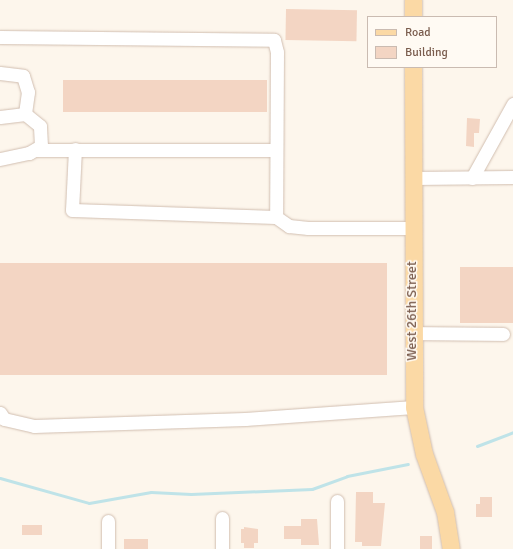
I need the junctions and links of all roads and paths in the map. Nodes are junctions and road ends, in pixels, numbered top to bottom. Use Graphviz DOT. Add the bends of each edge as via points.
graph roads {
  1 [pos="413,0"];
  2 [pos="413,16"];
  3 [pos="0,37"];
  4 [pos="413,68"];
  5 [pos="0,73"];
  6 [pos="513,104"];
  7 [pos="25,114"];
  8 [pos="0,117"];
  9 [pos="36,150"];
  10 [pos="75,150"];
  11 [pos="275,150"];
  12 [pos="0,159"];
  13 [pos="513,177"];
  14 [pos="412,178"];
  15 [pos="472,178"];
  16 [pos="276,217"];
  17 [pos="412,228"];
  18 [pos="412,333"];
  19 [pos="503,334"];
  20 [pos="414,407"];
  21 [pos="0,413"];
  22 [pos="337,501"];
  23 [pos="222,518"];
  24 [pos="108,521"];
  25 [pos="108,549"];
  26 [pos="222,549"];
  27 [pos="337,549"];
  28 [pos="451,549"];
  1 -- 2 [label="main road"];
  3 -- 11 [label="street" via="274,40 277,52"];
  4 -- 14 [label="main road, West 26th Street"];
  5 -- 7 [label="street" via="23,76 27,82"];
  6 -- 15 [label="street"];
  7 -- 8 [label="street"];
  7 -- 9 [label="street" via="40,126 41,146"];
  9 -- 10 [label="street"];
  9 -- 12 [label="street"];
  10 -- 11 [label="street"];
  10 -- 16 [label="street" via="72,210"];
  11 -- 16 [label="street"];
  13 -- 15 [label="street"];
  14 -- 15 [label="street"];
  14 -- 17 [label="main road, West 26th Street"];
  16 -- 17 [label="street" via="289,226 308,228"];
  17 -- 18 [label="main road, West 26th Street"];
  18 -- 19 [label="street"];
  18 -- 20 [label="main road, West 26th Street"];
  20 -- 21 [label="street" via="245,419 34,426 4,419"];
  20 -- 28 [label="main road, West 26th Street" via="424,454 445,512"];
  22 -- 27 [label="street"];
  23 -- 26 [label="street"];
  24 -- 25 [label="street"];
}
